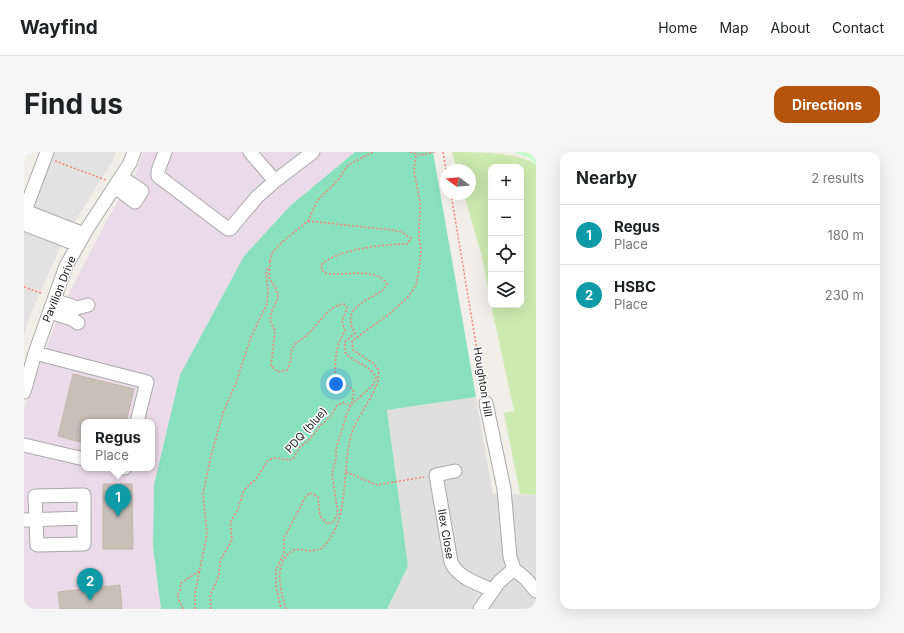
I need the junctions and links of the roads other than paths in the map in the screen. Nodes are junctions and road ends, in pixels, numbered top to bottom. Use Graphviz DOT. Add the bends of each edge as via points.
graph roads {
  1 [pos="134,152"];
  2 [pos="165,152"];
  3 [pos="250,152"];
  4 [pos="313,152"];
  5 [pos="47,155"];
  6 [pos="276,181"];
  7 [pos="24,216"];
  8 [pos="84,234"];
  9 [pos="78,245"];
  10 [pos="88,305"];
  11 [pos="52,306"];
  12 [pos="78,324"];
  13 [pos="35,352"];
  14 [pos="24,392"];
  15 [pos="486,403"];
  16 [pos="138,419"];
  17 [pos="24,445"];
  18 [pos="81,458"];
  19 [pos="455,471"];
  20 [pos="84,518"];
  21 [pos="30,520"];
  22 [pos="514,569"];
  23 [pos="492,590"];
  24 [pos="536,591"];
  25 [pos="480,609"];
  1 -- 8 [label="street, Pavilion Drive" via="130,164 114,181"];
  2 -- 6 [label="street" via="158,176 228,229 257,197"];
  3 -- 6 [label="street"];
  4 -- 6 [label="street"];
  5 -- 7 [label="street"];
  7 -- 8 [label="street"];
  7 -- 9 [label="street"];
  8 -- 9 [label="street, Pavilion Drive"];
  9 -- 11 [label="street, Pavilion Drive" via="66,266"];
  10 -- 11 [label="street" via="77,308"];
  11 -- 12 [label="street"];
  11 -- 13 [label="street, Pavilion Drive"];
  13 -- 14 [label="street, Pavilion Drive"];
  13 -- 16 [label="street" via="147,382"];
  15 -- 22 [label="street, Houghton Hill" via="504,489 510,556"];
  17 -- 18 [label="street"];
  19 -- 23 [label="street, Ilex Close" via="436,474 453,566 462,576"];
  20 -- 21 [label="street"];
  20 -- 21 [label="street" via="84,495 35,496"];
  20 -- 21 [label="street" via="84,544 37,545"];
  22 -- 23 [label="street"];
  22 -- 24 [label="street"];
  23 -- 25 [label="street"];
}
